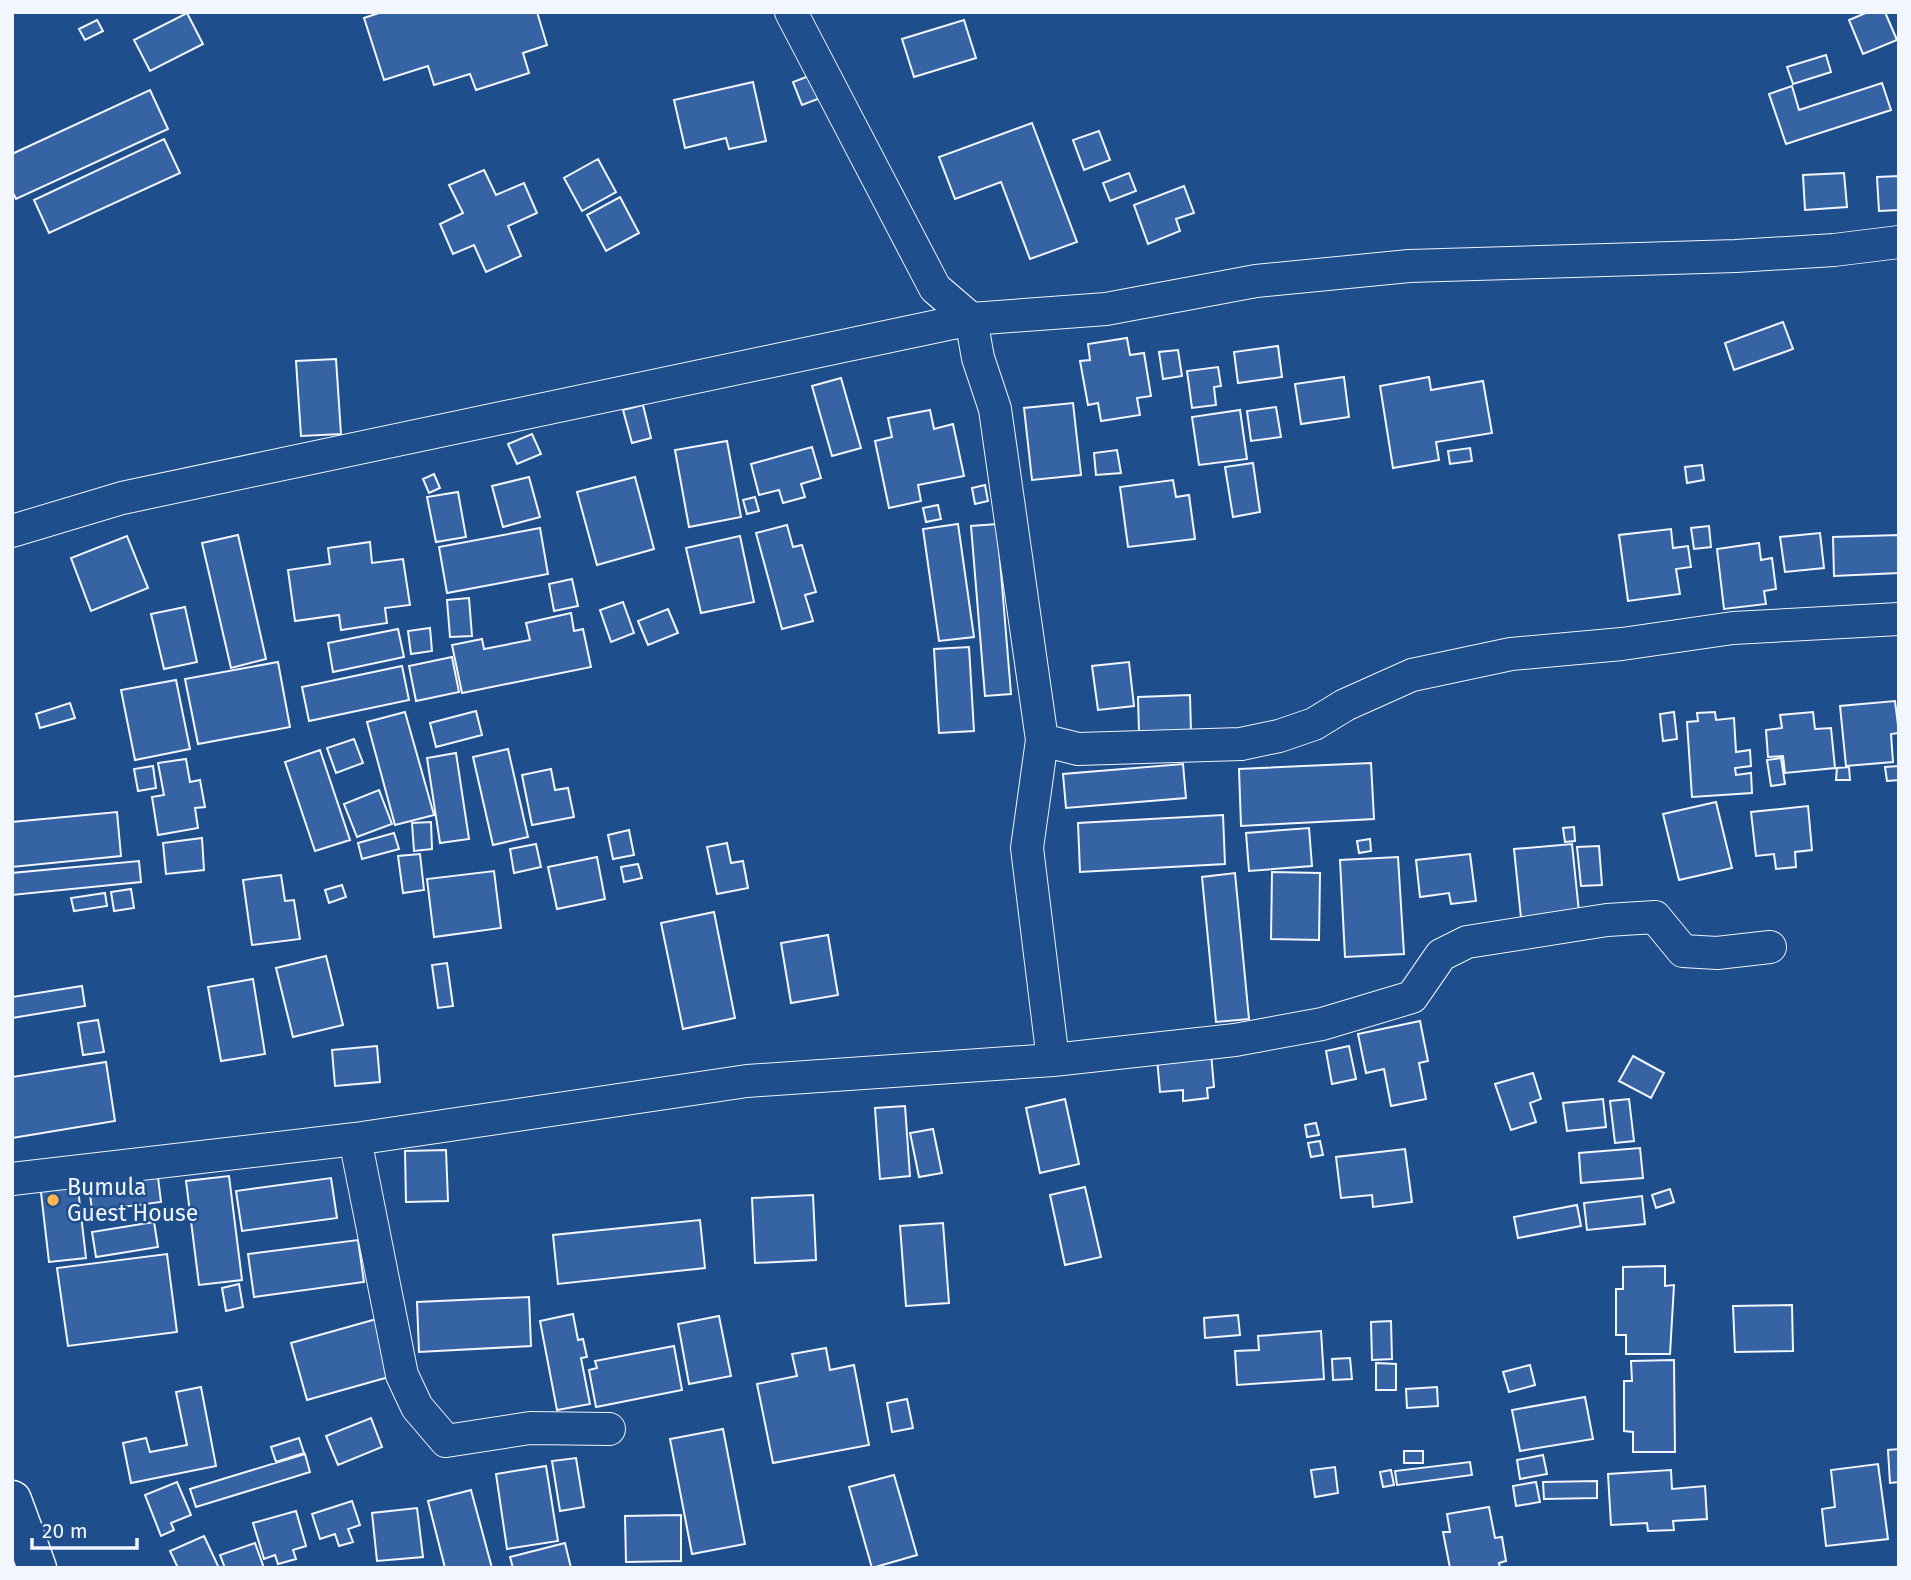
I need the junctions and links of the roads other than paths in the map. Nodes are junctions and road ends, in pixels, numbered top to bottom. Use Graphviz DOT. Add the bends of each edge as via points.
graph roads {
  1 [pos="791,12"];
  2 [pos="1899,242"];
  3 [pos="971,319"];
  4 [pos="12,531"];
  5 [pos="1899,619"];
  6 [pos="1042,740"];
  7 [pos="1770,947"];
  8 [pos="1053,1060"];
  9 [pos="355,1139"];
  10 [pos="12,1179"];
  11 [pos="609,1429"];
  12 [pos="12,1500"];
  13 [pos="37,1568"];
  1 -- 3 [label="street" via="934,288"];
  2 -- 3 [label="street" via="1736,256 1409,265 1256,281 1106,310"];
  3 -- 4 [label="street" via="122,498"];
  3 -- 6 [label="street" via="995,409"];
  5 -- 6 [label="street" via="1733,628 1622,645 1511,654 1412,675 1314,724 1241,744 1078,749"];
  6 -- 8 [label="street" via="1027,848"];
  7 -- 8 [label="street" via="1717,953 1683,951 1655,917 1534,930 1466,942 1441,955 1412,997 1322,1024 1235,1040"];
  8 -- 9 [label="street" via="747,1080"];
  9 -- 10 [label="street"];
  9 -- 11 [label="street" via="402,1375 417,1407 446,1441 530,1428"];
  12 -- 13 [label="main road"];
}
